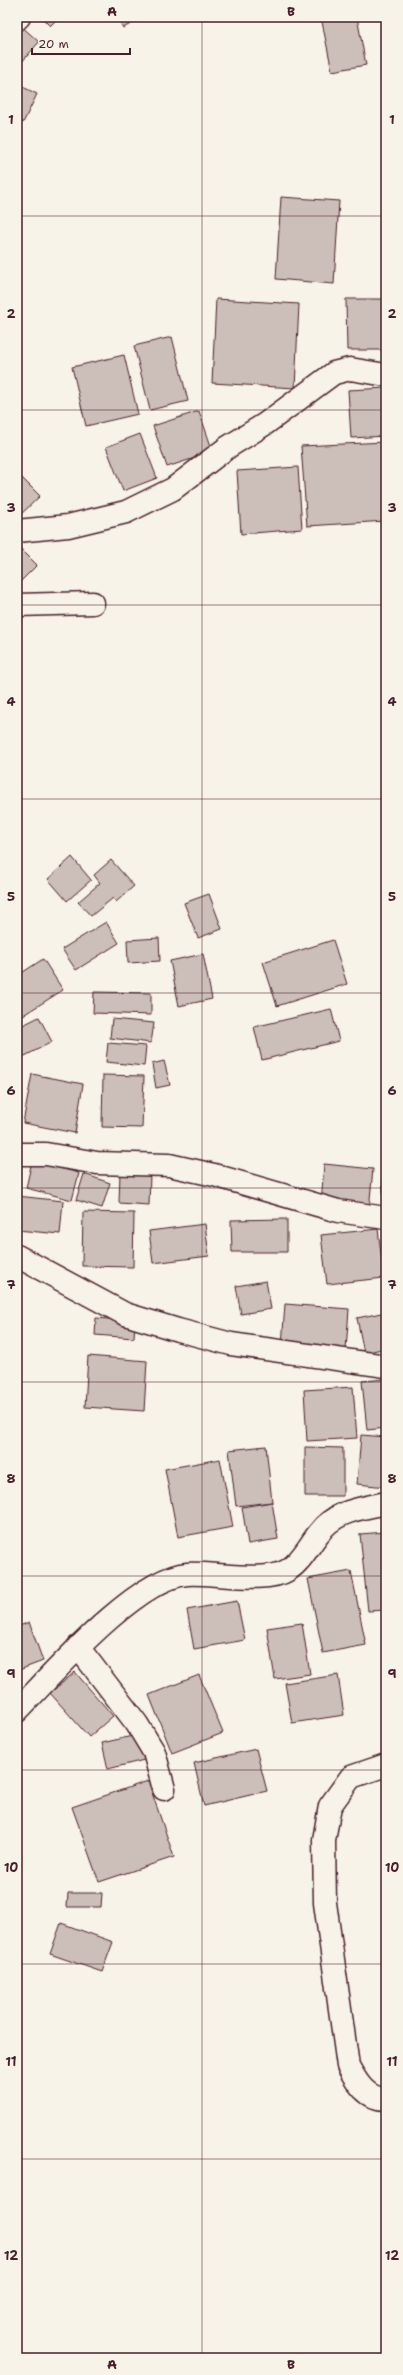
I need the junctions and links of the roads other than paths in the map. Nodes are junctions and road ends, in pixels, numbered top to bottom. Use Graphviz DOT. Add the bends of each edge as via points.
graph roads {
  1 [pos="386,375"];
  2 [pos="17,530"];
  3 [pos="93,603"];
  4 [pos="17,605"];
  5 [pos="17,1154"];
  6 [pos="386,1218"];
  7 [pos="17,1256"];
  8 [pos="386,1366"];
  9 [pos="386,1502"];
  10 [pos="78,1648"];
  11 [pos="17,1711"];
  12 [pos="386,1765"];
  13 [pos="164,1789"];
  14 [pos="386,2099"];
  1 -- 2 [label="street" via="350,369 334,373 173,489 126,512 68,526"];
  3 -- 4 [label="street"];
  5 -- 6 [label="street" via="46,1154 97,1162 169,1165 214,1175 338,1211"];
  7 -- 8 [label="street" via="125,1314 178,1330 232,1344"];
  9 -- 10 [label="street" via="346,1511 333,1519 288,1570 270,1576 186,1574 168,1578 145,1589"];
  10 -- 11 [label="street"];
  10 -- 13 [label="street" via="137,1724 154,1752"];
  12 -- 14 [label="street" via="351,1777 330,1806 324,1840 325,1903 348,2066 360,2087 376,2099"];
}
